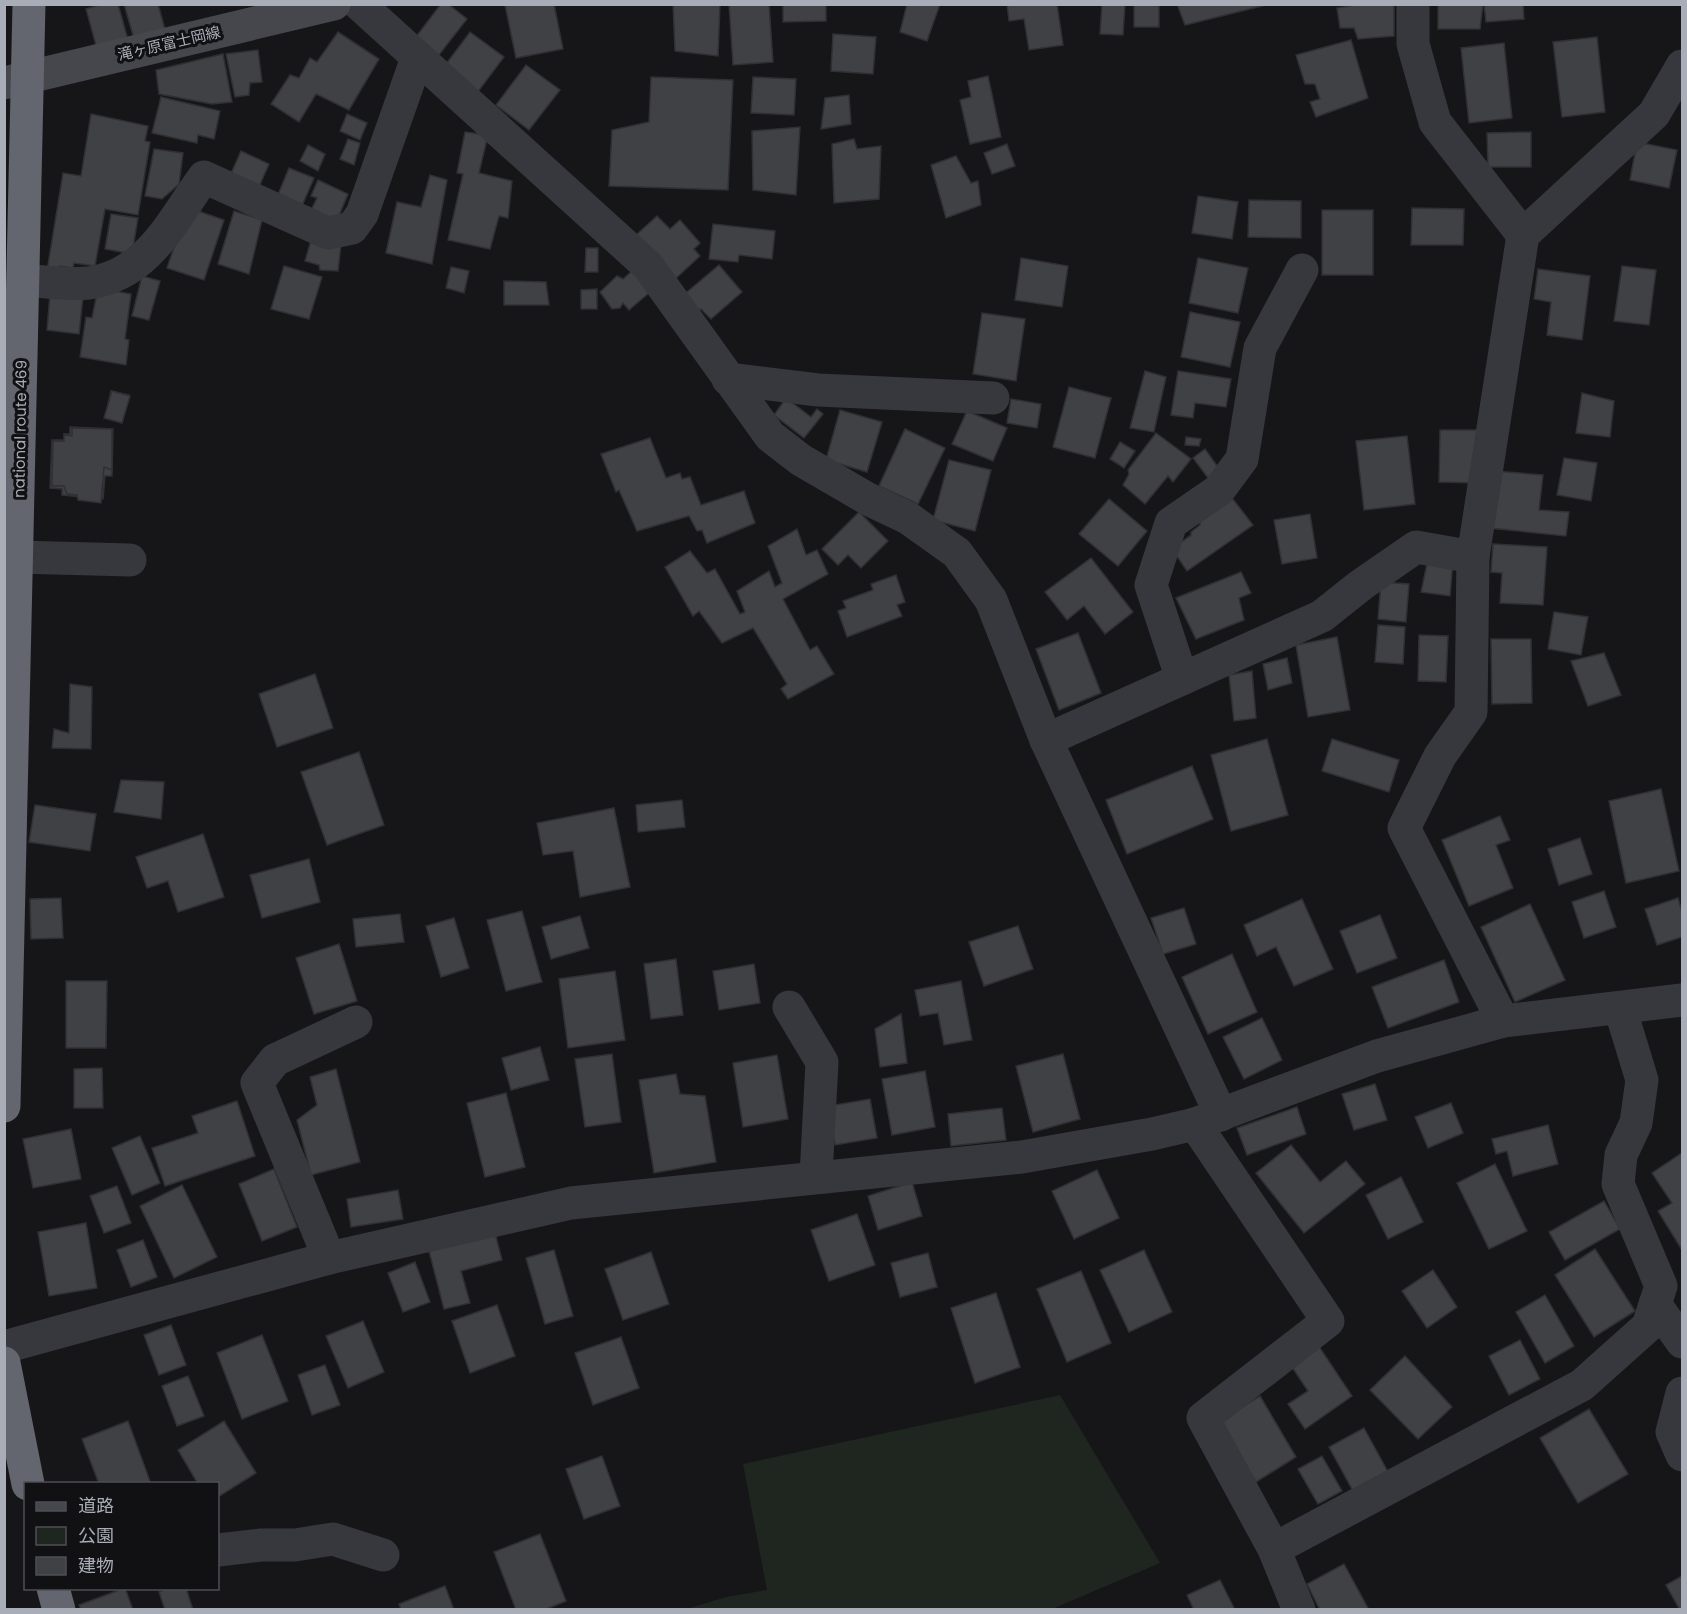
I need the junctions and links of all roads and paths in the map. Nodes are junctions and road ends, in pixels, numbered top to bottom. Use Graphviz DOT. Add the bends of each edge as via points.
graph roads {
  1 [pos="29,4"];
  2 [pos="334,4"];
  3 [pos="359,4"];
  4 [pos="1413,4"];
  5 [pos="417,58"];
  6 [pos="1683,66"];
  7 [pos="16,80"];
  8 [pos="1523,235"];
  9 [pos="14,243"];
  10 [pos="1302,270"];
  11 [pos="24,280"];
  12 [pos="728,379"];
  13 [pos="993,398"];
  14 [pos="17,557"];
  15 [pos="1473,557"];
  16 [pos="130,560"];
  17 [pos="1182,679"];
  18 [pos="1046,740"];
  19 [pos="1683,1000"];
  20 [pos="789,1007"];
  21 [pos="1620,1008"];
  22 [pos="1503,1021"];
  23 [pos="356,1022"];
  24 [pos="4,1106"];
  25 [pos="1208,1120"];
  26 [pos="816,1176"];
  27 [pos="329,1258"];
  28 [pos="1655,1304"];
  29 [pos="1683,1342"];
  30 [pos="4,1347"];
  31 [pos="4,1363"];
  32 [pos="1683,1393"];
  33 [pos="1683,1455"];
  34 [pos="28,1482"];
  35 [pos="1274,1549"];
  36 [pos="219,1550"];
  37 [pos="384,1555"];
  38 [pos="54,1590"];
  39 [pos="59,1610"];
  40 [pos="1299,1610"];
  1 -- 7 [label="highway, national route 469"];
  2 -- 7 [label="main road, 滝ヶ原富士岡線"];
  3 -- 5 [label="street"];
  4 -- 8 [label="street" via="1413,44 1435,122"];
  5 -- 11 [label="street" via="362,214 352,228 328,233 204,177 146,258 130,269 89,283"];
  5 -- 12 [label="street" via="648,266"];
  6 -- 8 [label="street" via="1653,114"];
  7 -- 9 [label="highway, national route 469"];
  8 -- 15 [label="street"];
  9 -- 11 [label="highway, national route 469"];
  10 -- 17 [label="street" via="1260,348 1242,459 1219,490 1171,523 1151,585"];
  11 -- 14 [label="highway, national route 469"];
  12 -- 13 [label="street" via="818,390"];
  12 -- 18 [label="street" via="770,436 801,460 908,518 957,553 991,600"];
  14 -- 16 [label="street"];
  14 -- 24 [label="highway, national route 469"];
  15 -- 17 [label="street" via="1416,547 1322,616"];
  15 -- 22 [label="street" via="1471,712 1440,756 1404,828"];
  17 -- 18 [label="street"];
  18 -- 25 [label="street"];
  19 -- 21 [label="street"];
  20 -- 26 [label="street" via="822,1062"];
  21 -- 22 [label="street"];
  21 -- 28 [label="street" via="1642,1080 1635,1122 1621,1155 1618,1184 1661,1286"];
  22 -- 25 [label="street" via="1377,1056"];
  23 -- 27 [label="street" via="275,1060 258,1083"];
  25 -- 26 [label="street" via="1022,1157"];
  25 -- 35 [label="street" via="1328,1321 1203,1418"];
  26 -- 27 [label="street" via="571,1203"];
  27 -- 30 [label="street"];
  28 -- 29 [label="street"];
  28 -- 35 [label="street" via="1648,1326 1582,1385"];
  31 -- 34 [label="highway"];
  32 -- 33 [label="street" via="1672,1432"];
  35 -- 40 [label="street"];
  36 -- 37 [label="street" via="333,1539"];
  38 -- 39 [label="highway"];
}
